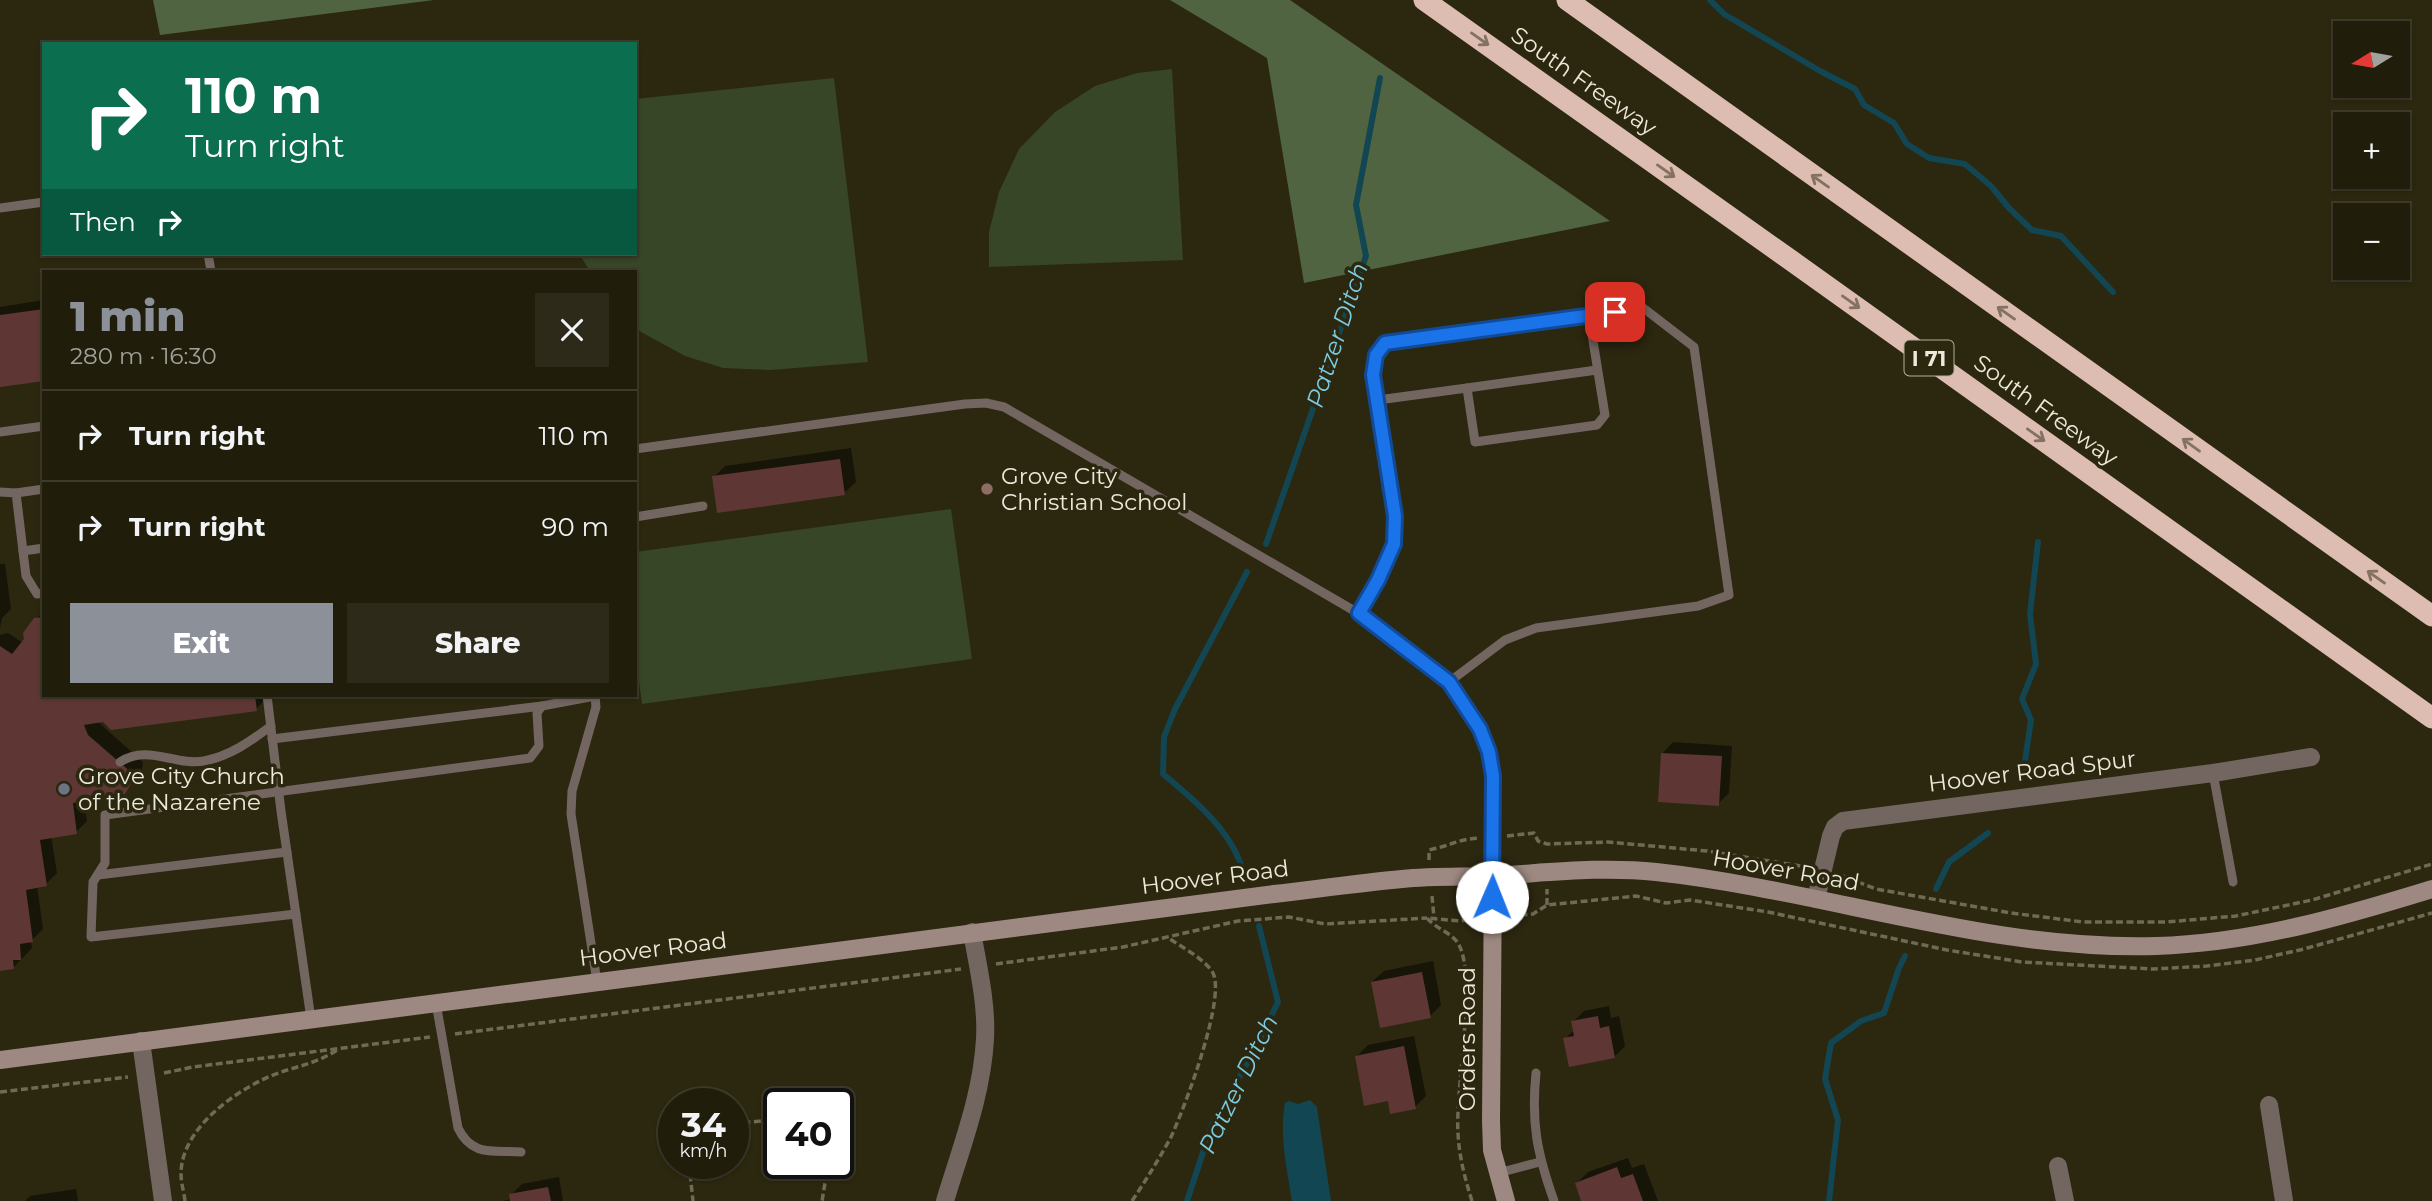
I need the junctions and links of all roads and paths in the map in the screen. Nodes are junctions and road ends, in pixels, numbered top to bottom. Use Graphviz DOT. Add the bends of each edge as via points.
graph roads {
  1 [pos="1424,0"];
  2 [pos="1567,0"];
  3 [pos="42,202"];
  4 [pos="0,208"];
  5 [pos="1589,316"];
  6 [pos="1597,370"];
  7 [pos="1467,388"];
  8 [pos="1377,400"];
  9 [pos="42,426"];
  10 [pos="0,432"];
  11 [pos="637,449"];
  12 [pos="42,489"];
  13 [pos="0,492"];
  14 [pos="16,493"];
  15 [pos="703,506"];
  16 [pos="637,517"];
  17 [pos="42,548"];
  18 [pos="23,551"];
  19 [pos="42,593"];
  20 [pos="1359,613"];
  21 [pos="2432,616"];
  22 [pos="1449,682"];
  23 [pos="267,697"];
  24 [pos="585,697"];
  25 [pos="595,697"];
  26 [pos="542,706"];
  27 [pos="2432,718"];
  28 [pos="271,726"];
  29 [pos="272,739"];
  30 [pos="2311,757"];
  31 [pos="120,762"];
  32 [pos="2213,773"];
  33 [pos="279,793"];
  34 [pos="1494,837"];
  35 [pos="287,852"];
  36 [pos="2432,864"];
  37 [pos="1823,870"];
  38 [pos="98,875"];
  39 [pos="1493,876"];
  40 [pos="1430,878"];
  41 [pos="2233,882"];
  42 [pos="2432,889"];
  43 [pos="1816,899"];
  44 [pos="2432,913"];
  45 [pos="296,914"];
  46 [pos="1427,918"];
  47 [pos="1434,918"];
  48 [pos="1492,918"];
  49 [pos="972,932"];
  50 [pos="1167,937"];
  51 [pos="977,967"];
  52 [pos="597,982"];
  53 [pos="436,1003"];
  54 [pos="312,1019"];
  55 [pos="442,1036"];
  56 [pos="141,1041"];
  57 [pos="339,1049"];
  58 [pos="0,1060"];
  59 [pos="1536,1073"];
  60 [pos="145,1075"];
  61 [pos="0,1092"];
  62 [pos="2269,1105"];
  63 [pos="521,1152"];
  64 [pos="1540,1162"];
  65 [pos="2058,1166"];
  66 [pos="1498,1173"];
  67 [pos="691,1179"];
  68 [pos="823,1179"];
  69 [pos="163,1201"];
  70 [pos="185,1201"];
  71 [pos="693,1201"];
  72 [pos="822,1201"];
  73 [pos="944,1201"];
  74 [pos="1132,1201"];
  75 [pos="1472,1201"];
  76 [pos="1506,1201"];
  77 [pos="1553,1201"];
  78 [pos="2065,1201"];
  79 [pos="2284,1201"];
  1 -- 27 [label="highway, South Freeway / I 71, one-way"];
  21 -- 2 [label="highway, one-way"];
  3 -- 4 [label="lane"];
  5 -- 6 [label="lane"];
  5 -- 8 [label="lane" via="1385,343 1376,355 1373,375"];
  5 -- 22 [label="lane" via="1642,307 1694,348 1729,595 1698,606 1536,628 1505,640"];
  6 -- 7 [label="lane"];
  6 -- 7 [label="lane" via="1605,415 1597,425 1475,442"];
  7 -- 8 [label="lane"];
  8 -- 20 [label="lane" via="1395,516 1394,544"];
  9 -- 10 [label="lane"];
  11 -- 20 [label="lane" via="965,404 1004,407"];
  12 -- 14 [label="lane"];
  13 -- 14 [label="lane"];
  14 -- 18 [label="lane"];
  15 -- 16 [label="lane"];
  17 -- 18 [label="lane"];
  18 -- 19 [label="lane" via="26,576 37,594"];
  20 -- 22 [label="lane"];
  22 -- 34 [label="lane" via="1480,729 1489,752"];
  23 -- 28 [label="lane"];
  24 -- 26 [label="lane"];
  25 -- 52 [label="lane" via="593,724 572,791 572,814"];
  26 -- 29 [label="lane"];
  26 -- 33 [label="lane" via="537,713 540,746 530,758"];
  28 -- 29 [label="lane"];
  28 -- 31 [label="lane" via="248,744 202,761 149,754 131,755"];
  29 -- 33 [label="lane"];
  30 -- 32 [label="street, Hoover Road Spur"];
  32 -- 37 [label="street, Hoover Road Spur" via="1843,821 1831,836"];
  32 -- 41 [label="lane"];
  33 -- 35 [label="lane"];
  33 -- 38 [label="lane" via="105,815 105,863"];
  34 -- 37 [label="path" via="1534,833 1546,844 1608,842"];
  34 -- 39 [label="lane"];
  34 -- 40 [label="path" via="1460,839 1429,850"];
  35 -- 38 [label="lane"];
  35 -- 45 [label="lane"];
  36 -- 37 [label="path" via="2300,903 2236,916 2166,922 2083,922 2011,913 1876,889"];
  37 -- 43 [label="street, Hoover Road Spur"];
  38 -- 45 [label="lane" via="93,882 90,937"];
  39 -- 40 [label="main road, Hoover Road"];
  39 -- 43 [label="main road, Hoover Road" via="1630,870"];
  39 -- 48 [label="main road, Orders Road"];
  40 -- 47 [label="path"];
  40 -- 49 [label="main road, Hoover Road"];
  42 -- 43 [label="main road, Hoover Road" via="2285,931 2155,946 2065,944 2012,937"];
  44 -- 48 [label="path" via="2267,957 2153,969 2022,962 1690,900 1666,903 1636,897 1547,905 1533,914"];
  45 -- 54 [label="lane"];
  46 -- 47 [label="path"];
  46 -- 50 [label="path" via="1325,924 1289,917 1238,921"];
  46 -- 75 [label="path" via="1454,938 1465,969 1458,1133"];
  47 -- 48 [label="path"];
  48 -- 66 [label="main road, Orders Road" via="1491,1121"];
  49 -- 51 [label="street"];
  49 -- 52 [label="main road, Hoover Road"];
  50 -- 51 [label="path"];
  50 -- 74 [label="path" via="1212,972 1217,988 1215,1008 1172,1134"];
  51 -- 55 [label="path"];
  51 -- 73 [label="street" via="985,1038 979,1090"];
  52 -- 53 [label="main road, Hoover Road"];
  53 -- 54 [label="main road, Hoover Road"];
  53 -- 55 [label="lane"];
  54 -- 56 [label="main road, Hoover Road"];
  55 -- 57 [label="path"];
  55 -- 63 [label="lane" via="458,1128 465,1142 478,1150"];
  56 -- 58 [label="main road, Hoover Road"];
  56 -- 60 [label="street"];
  57 -- 60 [label="path"];
  57 -- 70 [label="path" via="320,1061 263,1079 222,1105 189,1139 181,1173"];
  59 -- 64 [label="lane" via="1534,1125"];
  60 -- 61 [label="path"];
  60 -- 69 [label="street"];
  62 -- 79 [label="street"];
  64 -- 66 [label="lane"];
  64 -- 77 [label="lane"];
  65 -- 78 [label="street"];
  66 -- 76 [label="main road, Orders Road"];
  67 -- 71 [label="path"];
  68 -- 72 [label="path"];
}
